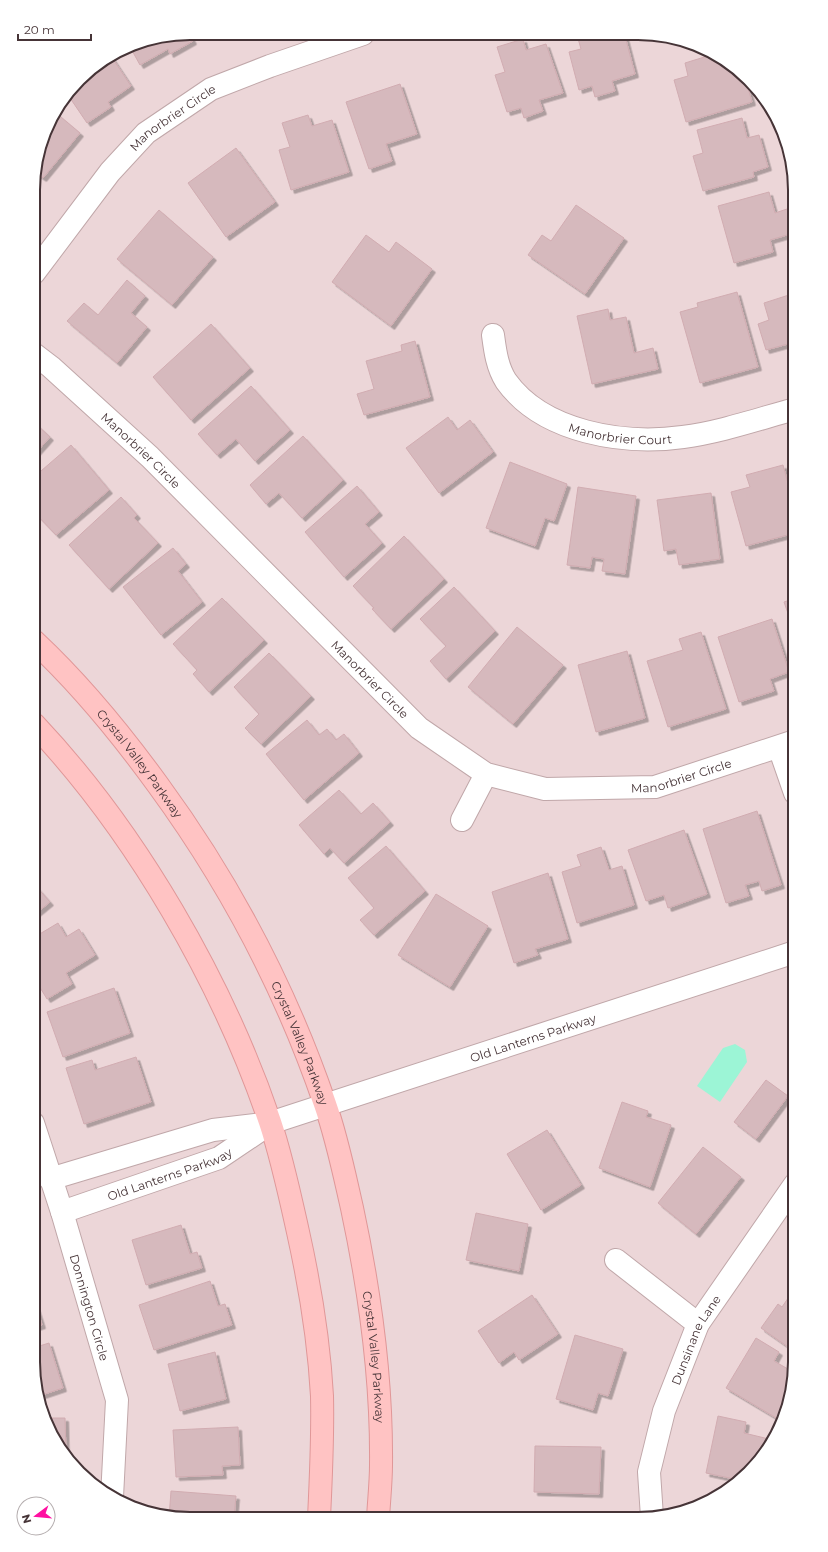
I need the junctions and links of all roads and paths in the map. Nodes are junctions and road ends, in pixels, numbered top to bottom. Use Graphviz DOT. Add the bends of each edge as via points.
graph roads {
  1 [pos="346,40"];
  2 [pos="40,265"];
  3 [pos="493,335"];
  4 [pos="40,359"];
  5 [pos="788,411"];
  6 [pos="40,647"];
  7 [pos="40,730"];
  8 [pos="787,744"];
  9 [pos="486,774"];
  10 [pos="462,820"];
  11 [pos="788,954"];
  12 [pos="326,1105"];
  13 [pos="270,1123"];
  14 [pos="40,1146"];
  15 [pos="50,1179"];
  16 [pos="788,1194"];
  17 [pos="62,1212"];
  18 [pos="616,1260"];
  19 [pos="698,1324"];
  20 [pos="112,1491"];
  21 [pos="319,1512"];
  22 [pos="378,1512"];
  23 [pos="652,1512"];
  1 -- 2 [label="street, Manorbrier Circle" via="211,89 146,133 110,172"];
  3 -- 5 [label="street, Manorbrier Court" via="495,356 505,380 522,399 547,417 590,433 635,440 682,437 720,430"];
  4 -- 9 [label="street, Manorbrier Circle" via="150,457 419,728"];
  6 -- 12 [label="main road, Crystal Valley Parkway" via="93,702 141,762 196,839 265,959"];
  7 -- 13 [label="main road" via="96,797 136,853 177,918 245,1056"];
  8 -- 9 [label="street, Manorbrier Circle" via="655,787 545,789"];
  9 -- 10 [label="street"];
  11 -- 12 [label="street, Old Lanterns Parkway"];
  12 -- 13 [label="street, Old Lanterns Parkway"];
  12 -- 22 [label="main road, Crystal Valley Parkway" via="360,1246 373,1324 379,1391 381,1465"];
  13 -- 15 [label="street, Old Lanterns Parkway" via="213,1130"];
  13 -- 17 [label="street, Old Lanterns Parkway" via="219,1158"];
  13 -- 21 [label="main road" via="305,1264 316,1332 322,1395"];
  14 -- 15 [label="street, Donnington Circle"];
  15 -- 17 [label="street, Donnington Circle"];
  16 -- 19 [label="street, Dunsinane Lane"];
  17 -- 20 [label="street, Donnington Circle" via="118,1400"];
  18 -- 19 [label="street"];
  19 -- 23 [label="street, Dunsinane Lane" via="664,1411 649,1472"];
}
